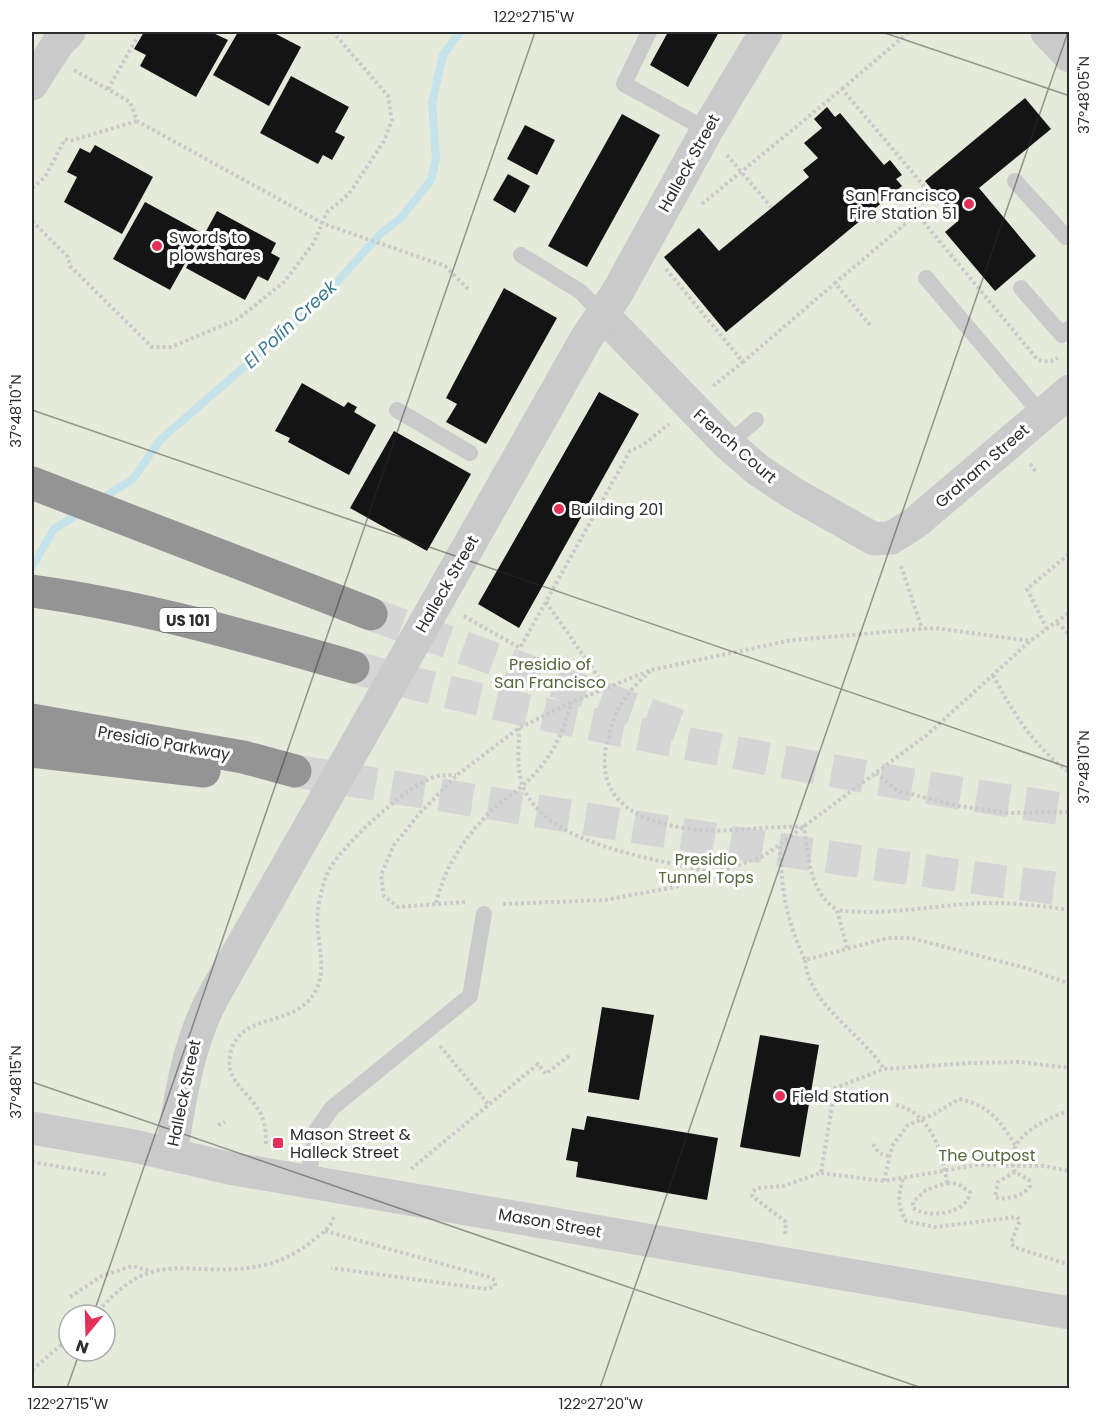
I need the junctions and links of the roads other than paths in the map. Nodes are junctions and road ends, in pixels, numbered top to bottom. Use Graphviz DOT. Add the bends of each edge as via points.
graph roads {
  1 [pos="649,32"];
  2 [pos="766,32"];
  3 [pos="56,45"];
  4 [pos="32,84"];
  5 [pos="715,140"];
  6 [pos="1016,181"];
  7 [pos="1066,237"];
  8 [pos="521,255"];
  9 [pos="926,278"];
  10 [pos="1021,288"];
  11 [pos="603,315"];
  12 [pos="1070,328"];
  13 [pos="1070,391"];
  14 [pos="397,410"];
  15 [pos="1042,414"];
  16 [pos="756,420"];
  17 [pos="728,444"];
  18 [pos="470,453"];
  19 [pos="32,483"];
  20 [pos="896,552"];
  21 [pos="32,591"];
  22 [pos="371,614"];
  23 [pos="353,667"];
  24 [pos="32,720"];
  25 [pos="72,741"];
  26 [pos="32,751"];
  27 [pos="295,771"];
  28 [pos="491,909"];
  29 [pos="35,1128"];
  30 [pos="171,1154"];
  31 [pos="306,1182"];
  32 [pos="1070,1313"];
  1 -- 5 [label="lane" via="624,84"];
  2 -- 5 [label="street, Halleck Street"];
  3 -- 4 [label="street"];
  5 -- 11 [label="street, Halleck Street"];
  6 -- 7 [label="lane"];
  8 -- 11 [label="lane" via="581,292"];
  9 -- 15 [label="lane"];
  10 -- 12 [label="lane" via="1062,335"];
  11 -- 17 [label="street, French Court"];
  11 -- 30 [label="street, Halleck Street" via="213,997 188,1060"];
  13 -- 15 [label="street, Graham Street"];
  14 -- 18 [label="lane"];
  15 -- 20 [label="street, Graham Street" via="915,523"];
  16 -- 17 [label="lane"];
  17 -- 20 [label="street, French Court" via="758,470"];
  19 -- 22 [label="highway"];
  21 -- 23 [label="highway, US 101" via="203,624"];
  24 -- 25 [label="highway, Presidio Parkway"];
  25 -- 26 [label="highway"];
  25 -- 27 [label="highway, Presidio Parkway" via="243,757"];
  28 -- 31 [label="lane" via="470,996 332,1108 317,1129"];
  29 -- 30 [label="street, Mason Street"];
  30 -- 31 [label="street, Mason Street"];
  31 -- 32 [label="street, Mason Street"];
}
